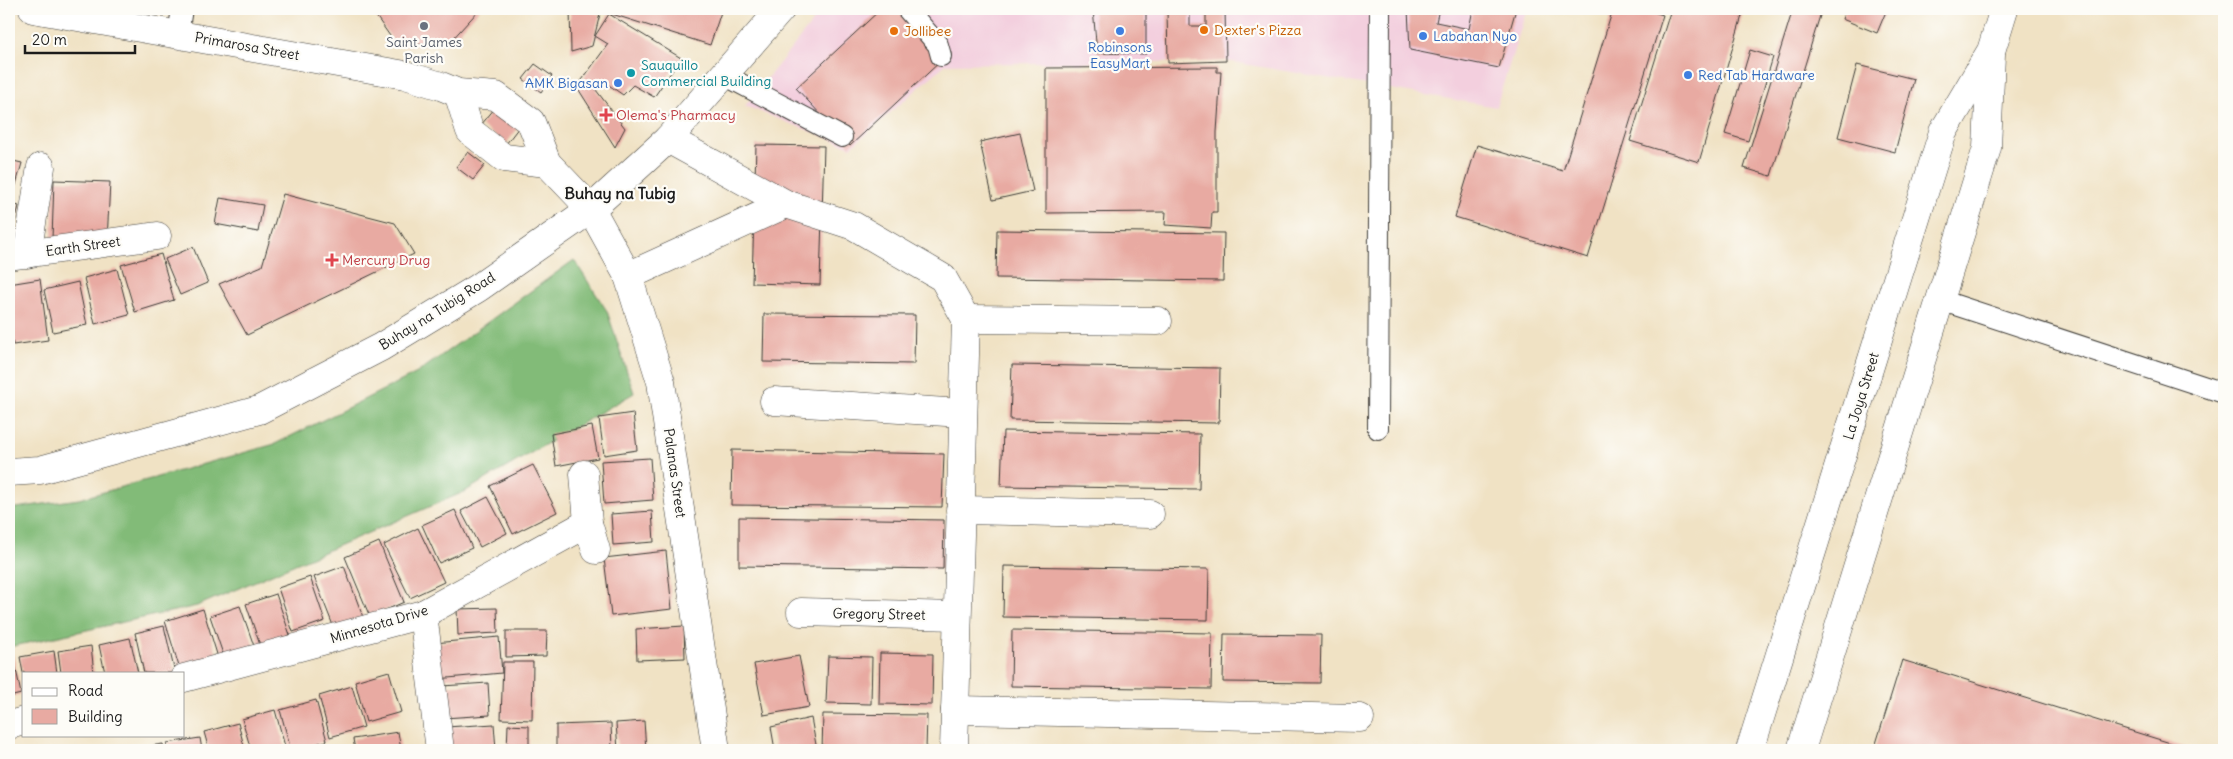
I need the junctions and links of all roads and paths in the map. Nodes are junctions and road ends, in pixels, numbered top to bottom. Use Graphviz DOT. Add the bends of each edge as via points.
graph roads {
  1 [pos="33,9"];
  2 [pos="781,9"];
  3 [pos="907,9"];
  4 [pos="1380,9"];
  5 [pos="2004,9"];
  6 [pos="180,21"];
  7 [pos="1992,51"];
  8 [pos="940,56"];
  9 [pos="724,75"];
  10 [pos="458,93"];
  11 [pos="842,137"];
  12 [pos="668,139"];
  13 [pos="547,163"];
  14 [pos="41,167"];
  15 [pos="786,204"];
  16 [pos="591,209"];
  17 [pos="157,236"];
  18 [pos="18,255"];
  19 [pos="628,276"];
  20 [pos="1940,300"];
  21 [pos="966,319"];
  22 [pos="1158,321"];
  23 [pos="2224,393"];
  24 [pos="774,401"];
  25 [pos="962,413"];
  26 [pos="1378,429"];
  27 [pos="9,472"];
  28 [pos="584,474"];
  29 [pos="960,510"];
  30 [pos="1150,514"];
  31 [pos="588,523"];
  32 [pos="596,550"];
  33 [pos="800,612"];
  34 [pos="424,614"];
  35 [pos="957,616"];
  36 [pos="185,678"];
  37 [pos="955,710"];
  38 [pos="1360,718"];
  39 [pos="22,722"];
  40 [pos="9,725"];
  41 [pos="440,750"];
  42 [pos="716,750"];
  43 [pos="954,750"];
  44 [pos="1750,750"];
  45 [pos="1801,750"];
  1 -- 6 [label="street, Primarosa Street"];
  2 -- 9 [label="street, Buhay na Tubig Road"];
  3 -- 8 [label="lane" via="938,45"];
  4 -- 26 [label="lane"];
  5 -- 7 [label="street, La Joya Street"];
  6 -- 10 [label="street, Primarosa Street" via="405,75"];
  7 -- 20 [label="street, La Joya Street" via="1987,148"];
  7 -- 44 [label="street, La Joya Street" via="1943,132"];
  9 -- 11 [label="lane"];
  9 -- 12 [label="street, Buhay na Tubig Road"];
  10 -- 13 [label="street, Primarosa Street" via="496,96 531,122"];
  10 -- 13 [label="street" via="470,131 504,158"];
  12 -- 15 [label="street"];
  12 -- 16 [label="street, Buhay na Tubig Road"];
  13 -- 16 [label="street, Primarosa Street"];
  14 -- 18 [label="street"];
  15 -- 19 [label="street"];
  15 -- 21 [label="street" via="854,226 943,278"];
  16 -- 19 [label="street, Palanas Street"];
  16 -- 27 [label="street, Buhay na Tubig Road" via="478,288 381,346 259,410 40,470"];
  17 -- 18 [label="street, Earth Street"];
  19 -- 42 [label="street, Palanas Street" via="661,382"];
  20 -- 23 [label="lane"];
  20 -- 45 [label="street, La Joya Street"];
  21 -- 22 [label="street"];
  21 -- 25 [label="street"];
  24 -- 25 [label="street"];
  25 -- 29 [label="street"];
  28 -- 31 [label="street"];
  29 -- 30 [label="street"];
  29 -- 35 [label="street"];
  31 -- 32 [label="street"];
  31 -- 34 [label="street, Minnesota Drive"];
  33 -- 35 [label="street, Gregory Street"];
  34 -- 36 [label="street, Minnesota Drive"];
  34 -- 41 [label="street"];
  35 -- 37 [label="street"];
  37 -- 38 [label="street"];
  37 -- 43 [label="street"];
  39 -- 40 [label="street"];
}
